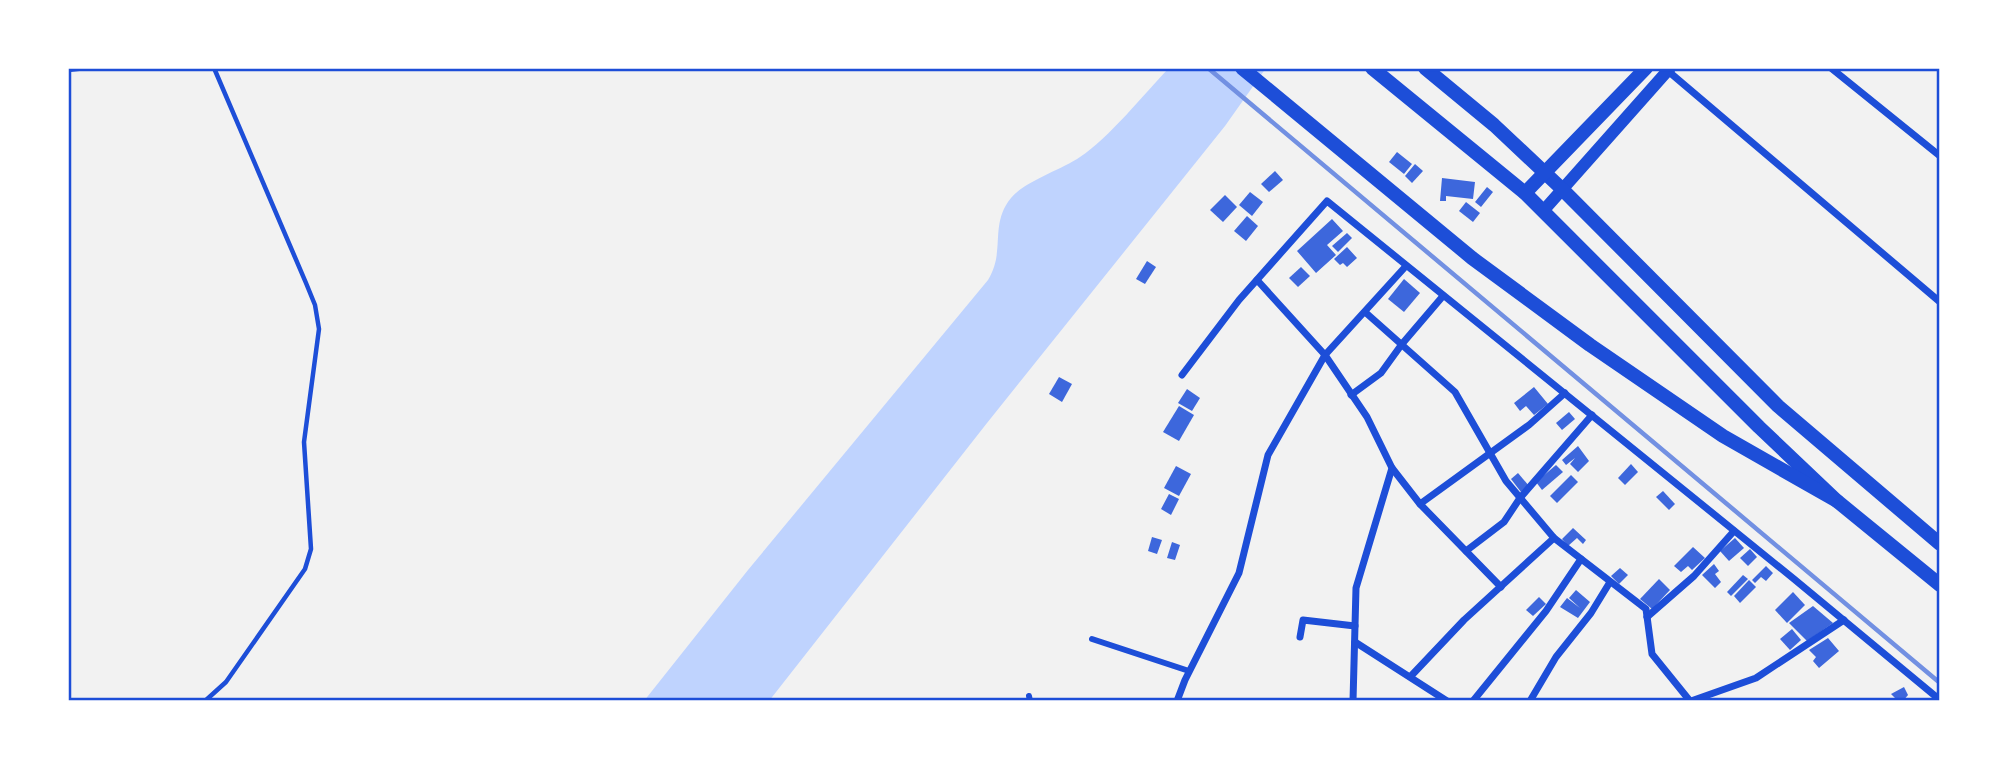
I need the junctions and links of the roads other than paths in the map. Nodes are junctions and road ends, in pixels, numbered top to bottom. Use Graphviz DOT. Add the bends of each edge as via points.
graph roads {
  1 [pos="86,68"];
  2 [pos="215,68"];
  3 [pos="1241,68"];
  4 [pos="1372,68"];
  5 [pos="1425,68"];
  6 [pos="1646,68"];
  7 [pos="1831,68"];
  8 [pos="1669,69"];
  9 [pos="68,71"];
  10 [pos="1940,156"];
  11 [pos="1544,174"];
  12 [pos="1562,189"];
  13 [pos="1525,193"];
  14 [pos="1544,210"];
  15 [pos="1406,266"];
  16 [pos="1257,280"];
  17 [pos="1443,296"];
  18 [pos="1940,302"];
  19 [pos="1365,312"];
  20 [pos="1402,344"];
  21 [pos="1325,355"];
  22 [pos="1182,375"];
  23 [pos="1565,393"];
  24 [pos="1351,395"];
  25 [pos="1592,415"];
  26 [pos="1490,453"];
  27 [pos="1392,468"];
  28 [pos="1520,498"];
  29 [pos="1837,501"];
  30 [pos="1420,504"];
  31 [pos="1734,531"];
  32 [pos="1554,538"];
  33 [pos="1940,544"];
  34 [pos="1466,551"];
  35 [pos="1581,559"];
  36 [pos="1610,582"];
  37 [pos="1940,585"];
  38 [pos="1501,587"];
  39 [pos="1647,617"];
  40 [pos="1844,620"];
  41 [pos="1355,626"];
  42 [pos="1300,637"];
  43 [pos="1092,639"];
  44 [pos="1355,642"];
  45 [pos="1189,671"];
  46 [pos="1411,676"];
  47 [pos="1940,700"];
  48 [pos="205,701"];
  49 [pos="1177,701"];
  50 [pos="1353,701"];
  51 [pos="1447,701"];
  52 [pos="1473,701"];
  53 [pos="1530,701"];
  1 -- 9 [label="lane"];
  2 -- 48 [label="lane" via="315,305 319,329 304,442 311,549 305,569 226,682"];
  3 -- 29 [label="highway" via="1472,258 1590,345 1723,436"];
  4 -- 13 [label="highway"];
  5 -- 11 [label="highway"];
  6 -- 11 [label="highway"];
  7 -- 10 [label="street"];
  8 -- 12 [label="main road"];
  8 -- 18 [label="street"];
  11 -- 12 [label="highway"];
  11 -- 13 [label="highway"];
  12 -- 14 [label="main road"];
  12 -- 33 [label="highway" via="1778,406"];
  13 -- 14 [label="highway"];
  14 -- 29 [label="highway"];
  15 -- 16 [label="street" via="1327,201"];
  15 -- 17 [label="street"];
  15 -- 19 [label="street"];
  16 -- 21 [label="street"];
  16 -- 22 [label="street"];
  17 -- 20 [label="street"];
  17 -- 23 [label="street"];
  19 -- 20 [label="street"];
  19 -- 21 [label="street"];
  20 -- 24 [label="street" via="1381,373"];
  20 -- 26 [label="street" via="1455,391"];
  21 -- 24 [label="street"];
  21 -- 45 [label="street" via="1268,455 1239,573"];
  23 -- 25 [label="street"];
  23 -- 26 [label="street"];
  24 -- 27 [label="street"];
  25 -- 28 [label="street"];
  25 -- 31 [label="street"];
  26 -- 28 [label="street"];
  26 -- 30 [label="street"];
  27 -- 30 [label="street"];
  27 -- 41 [label="street" via="1356,587"];
  28 -- 32 [label="street"];
  28 -- 34 [label="street" via="1504,522"];
  29 -- 37 [label="highway"];
  30 -- 34 [label="street"];
  31 -- 39 [label="street" via="1694,576"];
  31 -- 40 [label="street"];
  32 -- 35 [label="street"];
  32 -- 38 [label="street"];
  34 -- 38 [label="street"];
  35 -- 36 [label="street"];
  35 -- 52 [label="street" via="1546,611"];
  36 -- 39 [label="street" via="1646,609"];
  36 -- 53 [label="street"];
  38 -- 46 [label="street"];
  39 -- 40 [label="street" via="1652,654 1690,701 1756,678"];
  40 -- 47 [label="street"];
  41 -- 42 [label="street" via="1303,620"];
  41 -- 44 [label="street"];
  43 -- 45 [label="street"];
  44 -- 46 [label="street"];
  44 -- 50 [label="street"];
  45 -- 49 [label="street"];
  46 -- 51 [label="street"];
}
